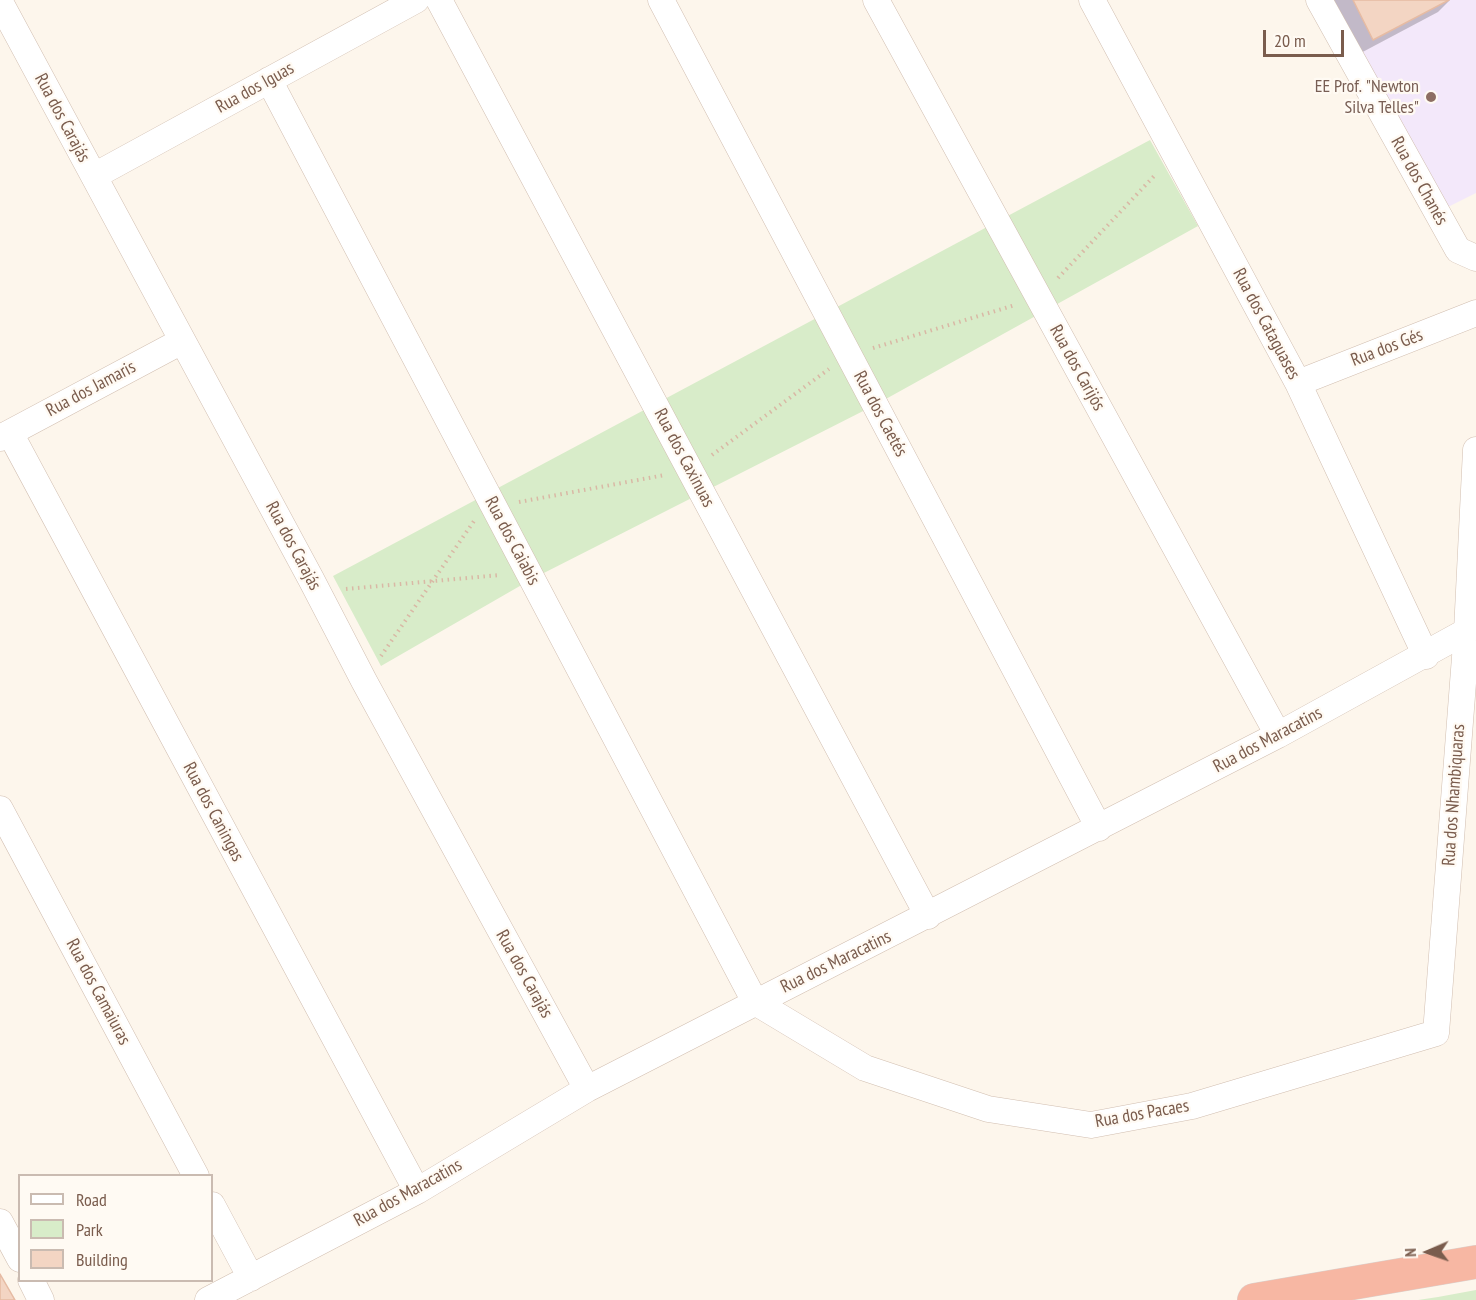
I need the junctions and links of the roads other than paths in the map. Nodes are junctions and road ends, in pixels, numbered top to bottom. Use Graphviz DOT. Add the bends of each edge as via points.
graph roads {
  1 [pos="416,0"];
  2 [pos="439,0"];
  3 [pos="661,0"];
  4 [pos="876,0"];
  5 [pos="1092,0"];
  6 [pos="1319,0"];
  7 [pos="0,2"];
  8 [pos="269,80"];
  9 [pos="94,176"];
  10 [pos="1476,258"];
  11 [pos="1476,313"];
  12 [pos="183,340"];
  13 [pos="1298,383"];
  14 [pos="5,435"];
  15 [pos="1476,450"];
  16 [pos="1467,631"];
  17 [pos="1426,656"];
  18 [pos="1278,735"];
  19 [pos="0,809"];
  20 [pos="1099,828"];
  21 [pos="928,916"];
  22 [pos="755,1002"];
  23 [pos="1436,1033"];
  24 [pos="587,1089"];
  25 [pos="195,1174"];
  26 [pos="417,1191"];
  27 [pos="213,1206"];
  28 [pos="0,1222"];
  29 [pos="18,1255"];
  30 [pos="1476,1262"];
  31 [pos="251,1278"];
  32 [pos="32,1282"];
  33 [pos="41,1300"];
  34 [pos="208,1300"];
  35 [pos="1254,1300"];
  1 -- 8 [label="street, Rua dos Iguas"];
  2 -- 21 [label="street, Rua dos Caxinuas"];
  3 -- 20 [label="street, Rua dos Caetés"];
  4 -- 18 [label="street, Rua dos Carijós"];
  5 -- 13 [label="street, Rua dos Cataguases"];
  6 -- 10 [label="street, Rua dos Chanés" via="1458,250"];
  7 -- 9 [label="street, Rua dos Carajás"];
  8 -- 9 [label="street, Rua dos Iguas"];
  8 -- 22 [label="street, Rua dos Caiabis"];
  9 -- 12 [label="street, Rua dos Carajás"];
  11 -- 13 [label="street, Rua dos Gés"];
  12 -- 14 [label="street, Rua dos Jamaris"];
  12 -- 24 [label="street, Rua dos Carajás"];
  13 -- 17 [label="street, Rua dos Cataguases"];
  14 -- 26 [label="street, Rua dos Caningas"];
  15 -- 16 [label="street, Rua dos Nhambiquaras"];
  16 -- 17 [label="street, Rua dos Maracatins"];
  16 -- 23 [label="street, Rua dos Nhambiquaras"];
  17 -- 18 [label="street, Rua dos Maracatins"];
  18 -- 20 [label="street, Rua dos Maracatins"];
  19 -- 25 [label="street, Rua dos Camaiuras"];
  20 -- 21 [label="street, Rua dos Maracatins"];
  21 -- 22 [label="street, Rua dos Maracatins"];
  22 -- 23 [label="street, Rua dos Pacaes" via="865,1068 988,1109 1091,1125 1192,1106"];
  22 -- 24 [label="street, Rua dos Maracatins"];
  24 -- 26 [label="street, Rua dos Maracatins"];
  26 -- 31 [label="street, Rua dos Maracatins"];
  27 -- 31 [label="street"];
  28 -- 29 [label="street"];
  30 -- 35 [label="highway"];
  31 -- 34 [label="street, Rua dos Maracatins"];
  32 -- 33 [label="street"];
}
